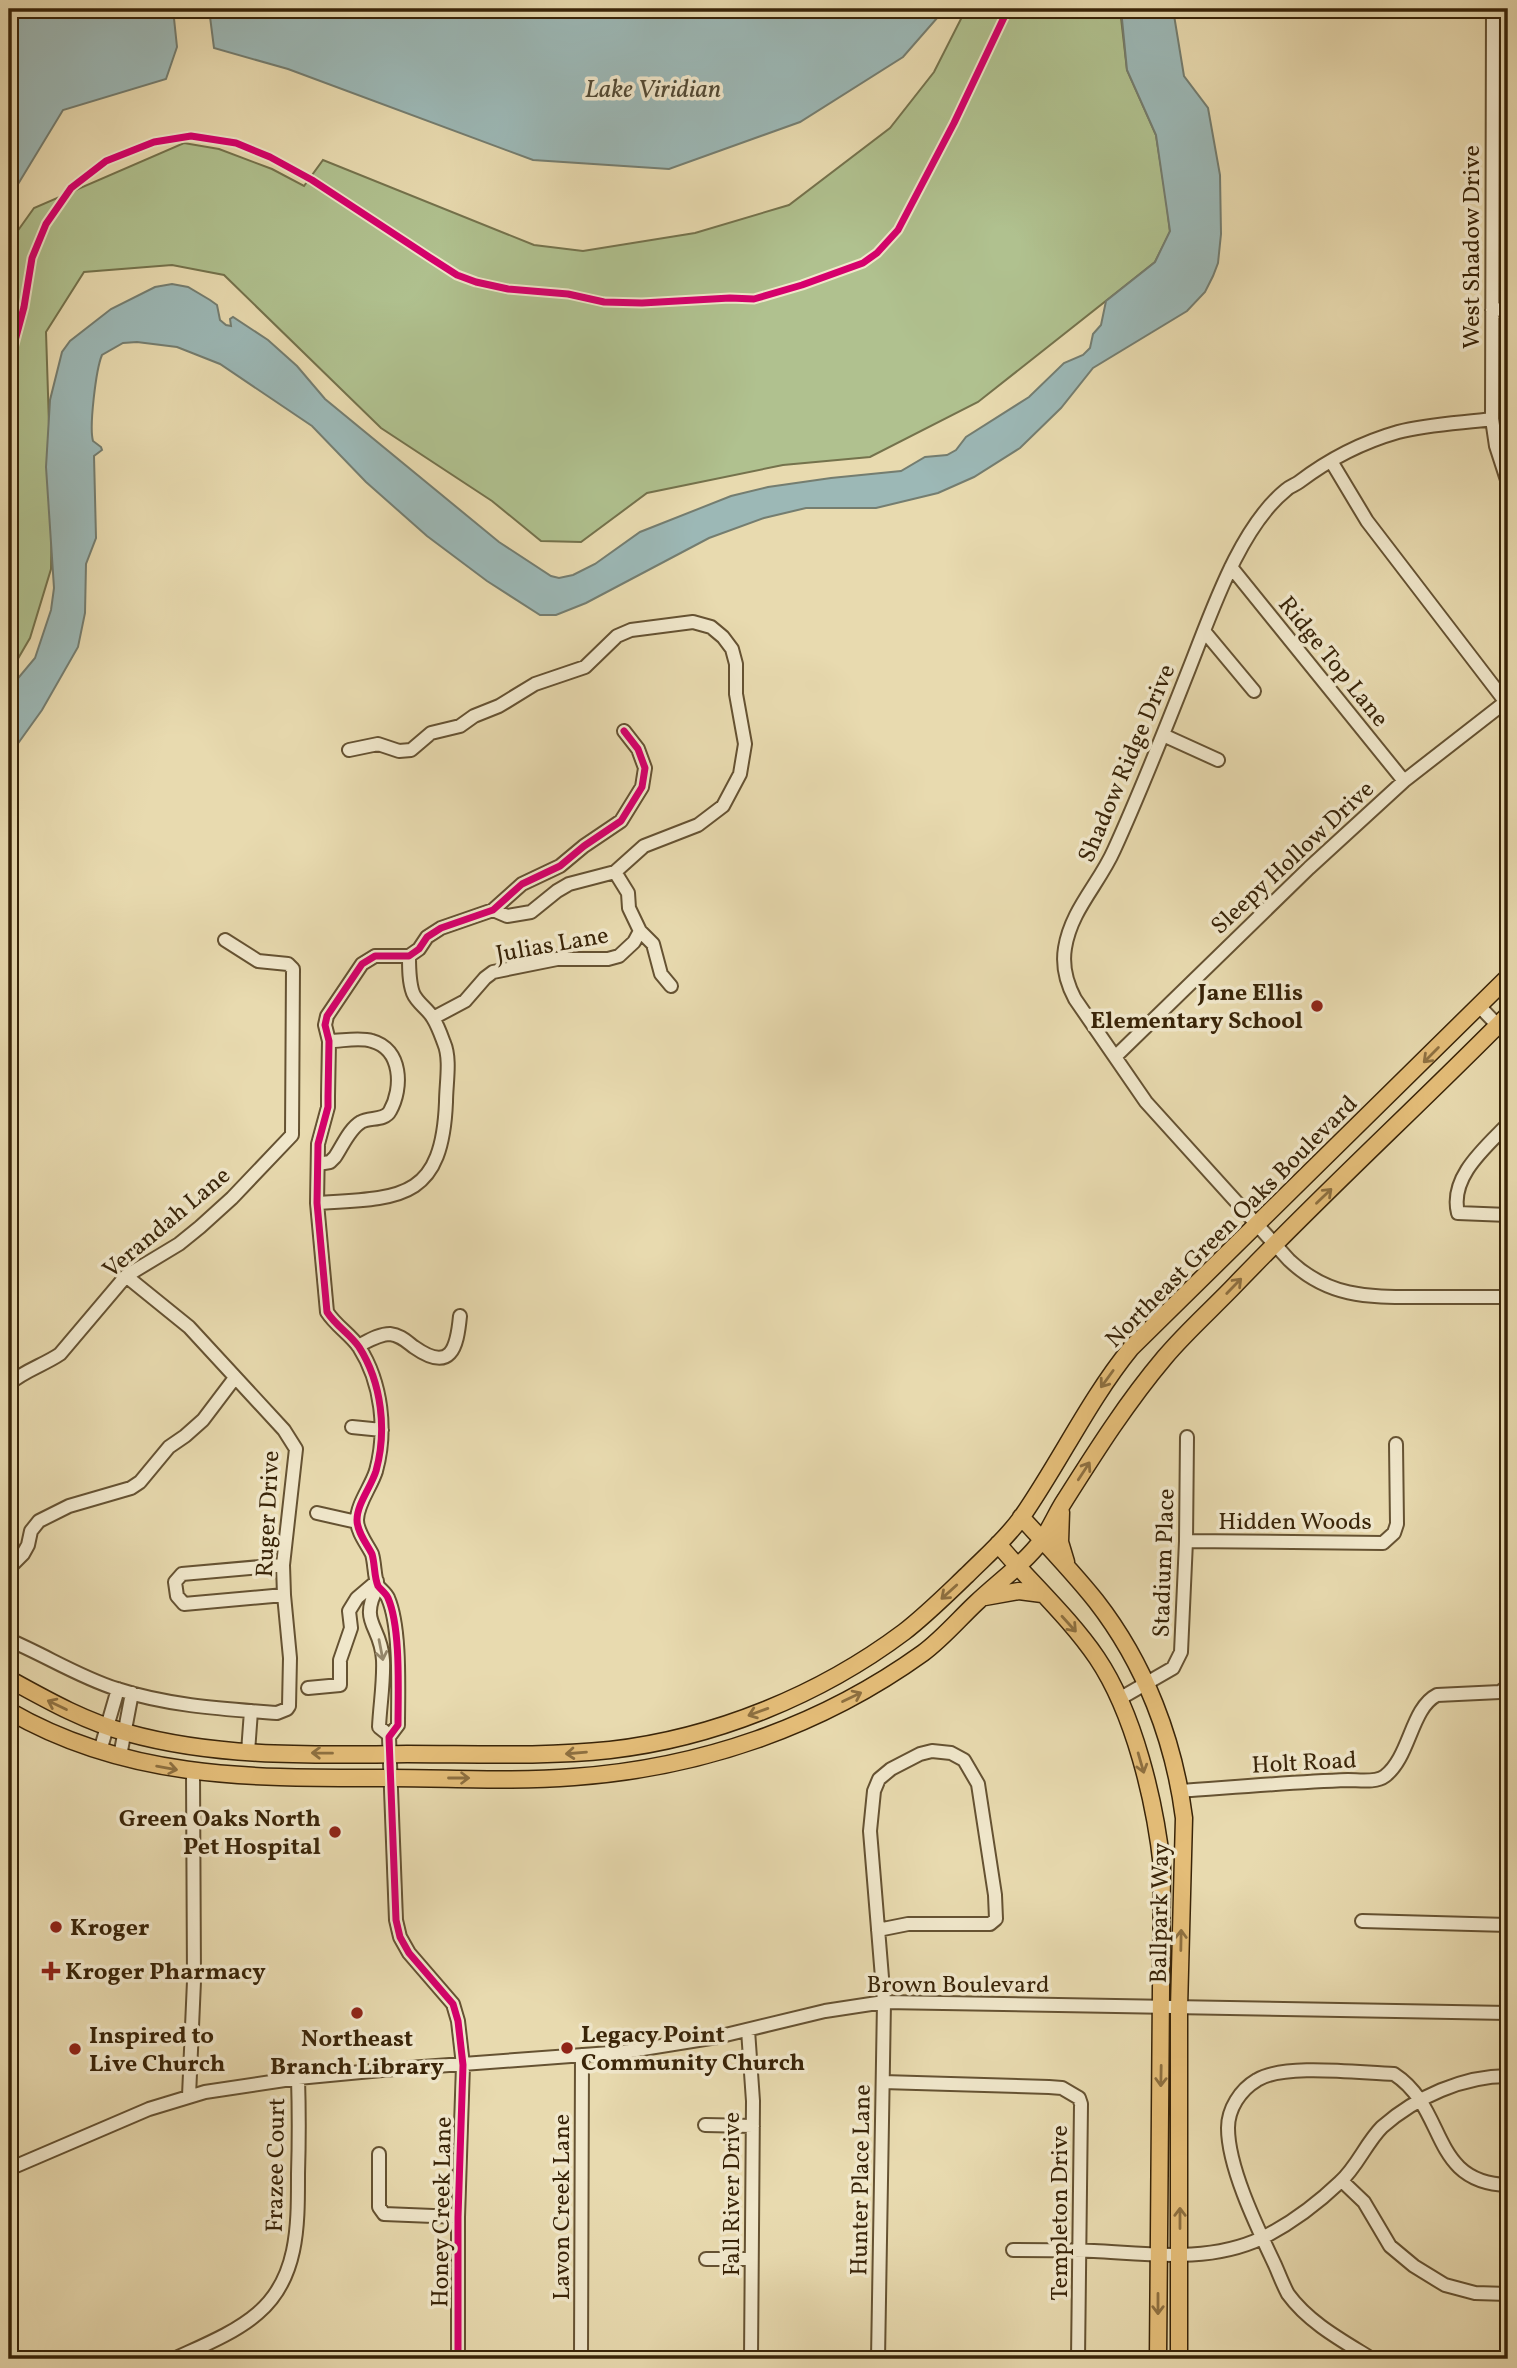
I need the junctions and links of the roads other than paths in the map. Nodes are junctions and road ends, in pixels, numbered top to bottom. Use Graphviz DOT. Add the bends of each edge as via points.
graph roads {
  1 [pos="1493,9"];
  2 [pos="1508,309"];
  3 [pos="1492,310"];
  4 [pos="1492,419"];
  5 [pos="1331,461"];
  6 [pos="1508,484"];
  7 [pos="1231,567"];
  8 [pos="1204,631"];
  9 [pos="1254,691"];
  10 [pos="1507,702"];
  11 [pos="624,731"];
  12 [pos="1163,735"];
  13 [pos="349,750"];
  14 [pos="1218,760"];
  15 [pos="1404,781"];
  16 [pos="615,872"];
  17 [pos="493,910"];
  18 [pos="640,931"];
  19 [pos="225,940"];
  20 [pos="409,956"];
  21 [pos="1508,977"];
  22 [pos="671,986"];
  23 [pos="1480,1007"];
  24 [pos="433,1018"];
  25 [pos="1505,1025"];
  26 [pos="328,1041"];
  27 [pos="1115,1057"];
  28 [pos="1508,1124"];
  29 [pos="318,1164"];
  30 [pos="317,1203"];
  31 [pos="1508,1215"];
  32 [pos="1257,1225"];
  33 [pos="1275,1243"];
  34 [pos="127,1276"];
  35 [pos="1508,1297"];
  36 [pos="460,1316"];
  37 [pos="358,1346"];
  38 [pos="234,1379"];
  39 [pos="9,1384"];
  40 [pos="352,1427"];
  41 [pos="382,1430"];
  42 [pos="1187,1437"];
  43 [pos="1396,1444"];
  44 [pos="1062,1504"];
  45 [pos="317,1513"];
  46 [pos="1021,1517"];
  47 [pos="357,1522"];
  48 [pos="1043,1539"];
  49 [pos="1186,1541"];
  50 [pos="998,1544"];
  51 [pos="283,1565"];
  52 [pos="1017,1567"];
  53 [pos="1068,1567"];
  54 [pos="9,1568"];
  55 [pos="378,1583"];
  56 [pos="1042,1594"];
  57 [pos="284,1595"];
  58 [pos="982,1597"];
  59 [pos="9,1640"];
  60 [pos="9,1679"];
  61 [pos="1146,1684"];
  62 [pos="1508,1686"];
  63 [pos="308,1688"];
  64 [pos="117,1689"];
  65 [pos="132,1693"];
  66 [pos="1119,1699"];
  67 [pos="9,1711"];
  68 [pos="251,1711"];
  69 [pos="107,1726"];
  70 [pos="124,1732"];
  71 [pos="389,1735"];
  72 [pos="100,1751"];
  73 [pos="248,1752"];
  74 [pos="390,1755"];
  75 [pos="120,1756"];
  76 [pos="193,1772"];
  77 [pos="390,1778"];
  78 [pos="1180,1791"];
  79 [pos="1362,1922"];
  80 [pos="1508,1925"];
  81 [pos="878,1930"];
  82 [pos="884,2002"];
  83 [pos="1161,2008"];
  84 [pos="1179,2008"];
  85 [pos="1508,2013"];
  86 [pos="748,2030"];
  87 [pos="582,2055"];
  88 [pos="463,2065"];
  89 [pos="1508,2076"];
  90 [pos="298,2078"];
  91 [pos="883,2082"];
  92 [pos="189,2096"];
  93 [pos="1420,2100"];
  94 [pos="705,2125"];
  95 [pos="753,2126"];
  96 [pos="379,2154"];
  97 [pos="9,2169"];
  98 [pos="1342,2181"];
  99 [pos="1508,2185"];
  100 [pos="458,2217"];
  101 [pos="1262,2238"];
  102 [pos="1013,2250"];
  103 [pos="1079,2250"];
  104 [pos="1158,2255"];
  105 [pos="1180,2256"];
  106 [pos="706,2259"];
  107 [pos="751,2259"];
  108 [pos="1508,2294"];
  109 [pos="174,2359"];
  110 [pos="458,2359"];
  111 [pos="581,2359"];
  112 [pos="751,2359"];
  113 [pos="878,2359"];
  114 [pos="1079,2359"];
  115 [pos="1158,2359"];
  116 [pos="1179,2359"];
  117 [pos="1372,2359"];
  1 -- 3 [label="street, West Shadow Drive"];
  2 -- 3 [label="street"];
  3 -- 4 [label="street, West Shadow Drive"];
  4 -- 5 [label="street, Shadow Ridge Drive" via="1400,432"];
  4 -- 6 [label="street, West Shadow Drive"];
  5 -- 7 [label="street, Shadow Ridge Drive" via="1286,489 1250,533"];
  5 -- 10 [label="street" via="1367,521"];
  7 -- 8 [label="street, Shadow Ridge Drive"];
  7 -- 15 [label="street, Ridge Top Lane"];
  8 -- 9 [label="street"];
  8 -- 12 [label="street, Shadow Ridge Drive"];
  10 -- 15 [label="street, Sleepy Hollow Drive"];
  11 -- 17 [label="street" via="638,748 645,768 642,787 621,821 561,866 522,884"];
  12 -- 14 [label="street"];
  12 -- 27 [label="street, Shadow Ridge Drive" via="1106,870 1081,905 1065,948 1068,987"];
  13 -- 16 [label="street" via="378,744 411,750 431,733 460,726 535,684 585,667 617,636 631,630 684,621 710,627 732,649 736,664 745,744 740,774 716,812 698,825 644,846"];
  15 -- 27 [label="street, Sleepy Hollow Drive"];
  16 -- 17 [label="street" via="569,884 531,912 507,916"];
  16 -- 18 [label="street" via="628,893 629,908"];
  17 -- 20 [label="street" via="442,928"];
  18 -- 22 [label="street" via="653,944 661,974"];
  18 -- 24 [label="street, Julias Lane" via="619,956 557,960 494,972 465,1001"];
  19 -- 34 [label="street, Verandah Lane" via="258,961 288,964 293,969 292,1135 200,1227"];
  20 -- 24 [label="street" via="414,996"];
  20 -- 26 [label="street" via="375,956 362,964 327,1016"];
  21 -- 23 [label="main road, Northeast Green Oaks Boulevard"];
  23 -- 25 [label="street"];
  23 -- 32 [label="main road, Northeast Green Oaks Boulevard, one-way"];
  24 -- 30 [label="street" via="446,1047 447,1077 445,1119 432,1167 411,1190 387,1198"];
  33 -- 25 [label="main road, Northeast Green Oaks Boulevard, one-way"];
  26 -- 29 [label="street" via="328,1107"];
  26 -- 29 [label="street" via="377,1042 398,1068 399,1083 390,1111 361,1122 330,1162"];
  27 -- 32 [label="street, Shadow Ridge Drive" via="1146,1102"];
  28 -- 31 [label="street" via="1471,1163 1456,1207 1458,1213"];
  29 -- 30 [label="street"];
  30 -- 37 [label="street" via="327,1312"];
  32 -- 33 [label="street, Shadow Ridge Drive"];
  32 -- 46 [label="main road, Northeast Green Oaks Boulevard, one-way" via="1131,1348"];
  33 -- 35 [label="street, Shadow Ridge Drive" via="1308,1276 1351,1294"];
  44 -- 33 [label="main road, Northeast Green Oaks Boulevard, one-way" via="1147,1378"];
  34 -- 38 [label="street, Ruger Drive" via="189,1327"];
  34 -- 39 [label="street, Verandah Lane" via="60,1354"];
  36 -- 37 [label="street" via="456,1346 445,1356 427,1355 400,1336 388,1334"];
  37 -- 41 [label="street" via="379,1398"];
  38 -- 51 [label="street, Ruger Drive" via="284,1430 296,1449"];
  38 -- 54 [label="street" via="203,1420 169,1447 140,1482 39,1521 23,1554"];
  40 -- 41 [label="street"];
  41 -- 47 [label="street" via="375,1474"];
  42 -- 49 [label="street, Stadium Place"];
  43 -- 49 [label="street, Hidden Woods" via="1397,1524 1383,1543"];
  44 -- 48 [label="main road, Northeast Green Oaks Boulevard"];
  44 -- 53 [label="main road" via="1060,1542"];
  45 -- 47 [label="street"];
  46 -- 48 [label="main road, Ballpark Way"];
  46 -- 50 [label="main road, Northeast Green Oaks Boulevard"];
  47 -- 55 [label="street" via="373,1556"];
  48 -- 52 [label="main road, Northeast Green Oaks Boulevard"];
  48 -- 53 [label="main road, Ballpark Way"];
  49 -- 61 [label="street, Stadium Place" via="1181,1652 1174,1668"];
  50 -- 52 [label="main road, Ballpark Way"];
  50 -- 74 [label="main road, Northeast Green Oaks Boulevard, one-way" via="905,1631 818,1685 764,1711 669,1740 611,1750 553,1755"];
  51 -- 57 [label="street, Ruger Drive"];
  51 -- 57 [label="street" via="182,1574 175,1582 184,1604"];
  52 -- 56 [label="main road, Ballpark Way"];
  52 -- 58 [label="main road, Northeast Green Oaks Boulevard"];
  53 -- 61 [label="main road, Ballpark Way" via="1099,1604"];
  55 -- 63 [label="street" via="357,1598 349,1611 351,1628 340,1660 340,1685"];
  55 -- 71 [label="street" via="388,1595 396,1641 398,1725"];
  55 -- 71 [label="street, one-way" via="369,1604 370,1619 383,1661 379,1727"];
  56 -- 58 [label="main road" via="1019,1591"];
  56 -- 66 [label="main road, Ballpark Way, one-way" via="1087,1645"];
  57 -- 68 [label="street, Ruger Drive" via="289,1706 283,1712"];
  77 -- 58 [label="main road, Northeast Green Oaks Boulevard, one-way" via="574,1777 705,1758 771,1735 864,1691 926,1651"];
  59 -- 64 [label="street"];
  69 -- 60 [label="main road, Northeast Green Oaks Boulevard, one-way"];
  61 -- 66 [label="street, Stadium Place"];
  61 -- 78 [label="main road, Ballpark Way" via="1163,1724"];
  62 -- 78 [label="street, Holt Road" via="1500,1692 1432,1698 1392,1769 1378,1779"];
  64 -- 65 [label="street"];
  64 -- 69 [label="street"];
  65 -- 68 [label="street" via="181,1704"];
  65 -- 70 [label="street"];
  66 -- 83 [label="main road, Ballpark Way, one-way" via="1152,1802 1160,1847"];
  67 -- 72 [label="main road, Northeast Green Oaks Boulevard"];
  68 -- 73 [label="street"];
  69 -- 70 [label="main road, Northeast Green Oaks Boulevard"];
  69 -- 72 [label="street"];
  70 -- 73 [label="main road, Northeast Green Oaks Boulevard" via="194,1748"];
  70 -- 75 [label="street"];
  71 -- 74 [label="street, Honey Creek Lane"];
  72 -- 75 [label="main road, Northeast Green Oaks Boulevard"];
  74 -- 73 [label="main road, Northeast Green Oaks Boulevard, one-way"];
  74 -- 77 [label="street, Honey Creek Lane"];
  75 -- 76 [label="main road, Northeast Green Oaks Boulevard, one-way"];
  76 -- 77 [label="main road, Northeast Green Oaks Boulevard"];
  76 -- 92 [label="street" via="194,1981"];
  77 -- 88 [label="street, Honey Creek Lane" via="396,1920 409,1953 453,2004"];
  84 -- 78 [label="main road, Ballpark Way, one-way" via="1184,1818"];
  79 -- 80 [label="street"];
  81 -- 81 [label="street, Hunter Place Lane" via="908,1924 990,1924 996,1919 978,1784 964,1759 942,1751 920,1754 879,1779 870,1831"];
  81 -- 82 [label="street, Hunter Place Lane"];
  82 -- 83 [label="street, Brown Boulevard"];
  82 -- 86 [label="street, Brown Boulevard"];
  82 -- 91 [label="street, Hunter Place Lane"];
  83 -- 84 [label="street, Brown Boulevard"];
  83 -- 104 [label="main road, Ballpark Way, one-way"];
  84 -- 85 [label="street, Brown Boulevard"];
  105 -- 84 [label="main road, Ballpark Way, one-way"];
  86 -- 87 [label="street, Brown Boulevard" via="667,2046"];
  86 -- 95 [label="street, Fall River Drive"];
  87 -- 88 [label="street, Brown Boulevard"];
  87 -- 111 [label="street, Lavon Creek Lane"];
  88 -- 90 [label="street, Brown Boulevard"];
  88 -- 100 [label="street, Honey Creek Lane"];
  89 -- 93 [label="street" via="1479,2078"];
  90 -- 92 [label="street, Brown Boulevard"];
  90 -- 109 [label="street, Frazee Court" via="298,2217 287,2272 257,2315"];
  91 -- 103 [label="street, Templeton Drive" via="1049,2087 1076,2095 1080,2104"];
  91 -- 113 [label="street, Hunter Place Lane"];
  92 -- 97 [label="street, Brown Boulevard"];
  93 -- 98 [label="street" via="1381,2128"];
  93 -- 99 [label="street" via="1449,2156 1464,2174 1488,2185"];
  93 -- 101 [label="street" via="1394,2074 1278,2071 1242,2091 1228,2127 1231,2151"];
  94 -- 95 [label="street"];
  95 -- 107 [label="street, Fall River Drive"];
  96 -- 100 [label="street" via="379,2207 384,2214"];
  98 -- 101 [label="street"];
  98 -- 108 [label="street" via="1364,2202 1390,2246 1414,2266 1445,2285"];
  100 -- 110 [label="street, Honey Creek Lane"];
  101 -- 105 [label="street"];
  101 -- 117 [label="street" via="1288,2293 1310,2318"];
  102 -- 103 [label="street"];
  103 -- 104 [label="street"];
  103 -- 114 [label="street, Templeton Drive"];
  104 -- 105 [label="street"];
  104 -- 115 [label="main road, Ballpark Way, one-way"];
  105 -- 116 [label="main road, Ballpark Way"];
  106 -- 107 [label="street"];
  107 -- 112 [label="street, Fall River Drive"];
}
